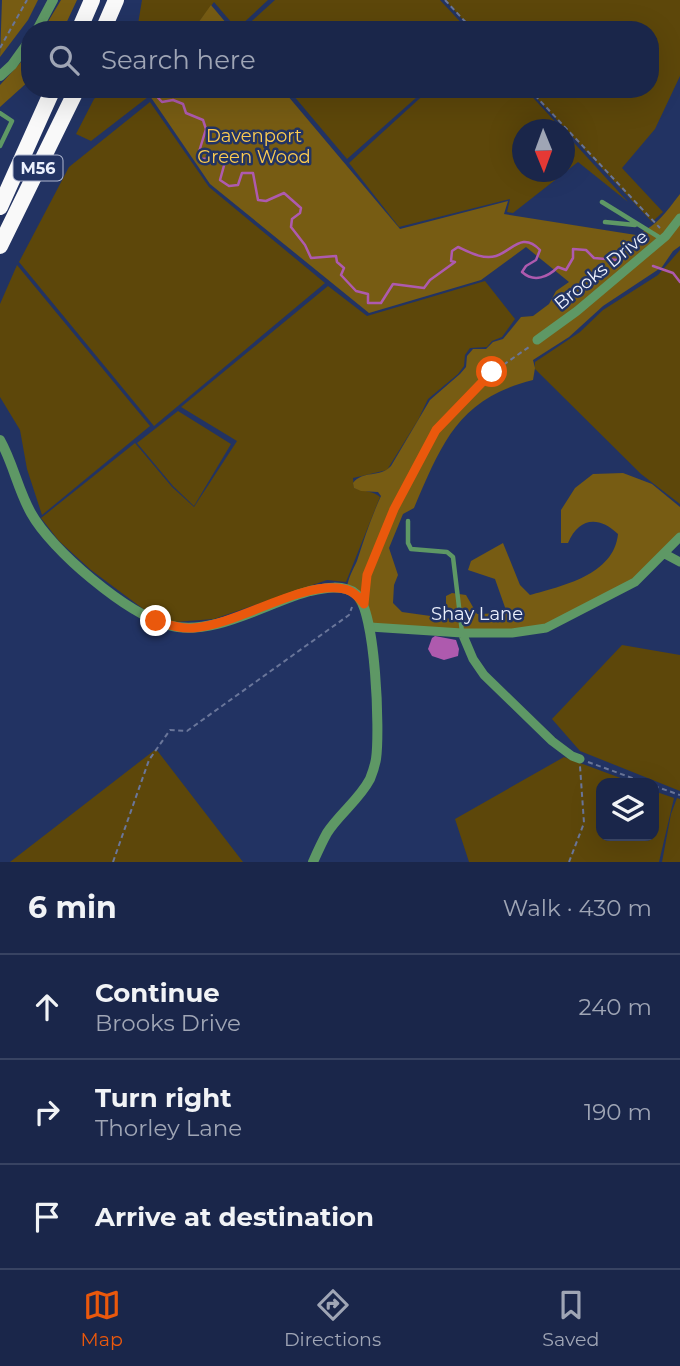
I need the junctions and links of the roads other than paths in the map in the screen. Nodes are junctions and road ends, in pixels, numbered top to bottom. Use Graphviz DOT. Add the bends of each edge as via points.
graph roads {
  1 [pos="53,0"];
  2 [pos="92,0"];
  3 [pos="116,0"];
  4 [pos="42,21"];
  5 [pos="83,21"];
  6 [pos="107,21"];
  7 [pos="21,52"];
  8 [pos="0,76"];
  9 [pos="49,98"];
  10 [pos="73,98"];
  11 [pos="0,113"];
  12 [pos="0,146"];
  13 [pos="602,202"];
  14 [pos="0,207"];
  15 [pos="680,218"];
  16 [pos="605,222"];
  17 [pos="639,225"];
  18 [pos="665,237"];
  19 [pos="0,246"];
  20 [pos="533,344"];
  21 [pos="0,440"];
  22 [pos="408,521"];
  23 [pos="680,537"];
  24 [pos="665,554"];
  25 [pos="680,562"];
  26 [pos="370,627"];
  27 [pos="462,633"];
  28 [pos="580,759"];
  29 [pos="313,862"];
  1 -- 4 [label="street"];
  2 -- 5 [label="highway"];
  3 -- 6 [label="highway"];
  7 -- 8 [label="street"];
  9 -- 14 [label="highway, M56"];
  10 -- 19 [label="highway, M56"];
  11 -- 12 [label="lane" via="12,121"];
  13 -- 17 [label="lane"];
  15 -- 18 [label="street, Brooks Drive"];
  16 -- 17 [label="lane"];
  17 -- 18 [label="lane"];
  18 -- 20 [label="street, Brooks Drive"];
  21 -- 26 [label="street" via="27,506 50,540 75,565 156,621 194,628 311,591 339,588 361,600"];
  22 -- 27 [label="lane" via="411,548 447,552 453,557"];
  23 -- 24 [label="street, Shay Lane"];
  24 -- 25 [label="street"];
  24 -- 27 [label="street, Shay Lane" via="635,582 546,628"];
  26 -- 27 [label="street, Shay Lane"];
  26 -- 29 [label="street" via="376,760 369,780 327,832"];
  27 -- 28 [label="street" via="484,675 552,741"];
}
